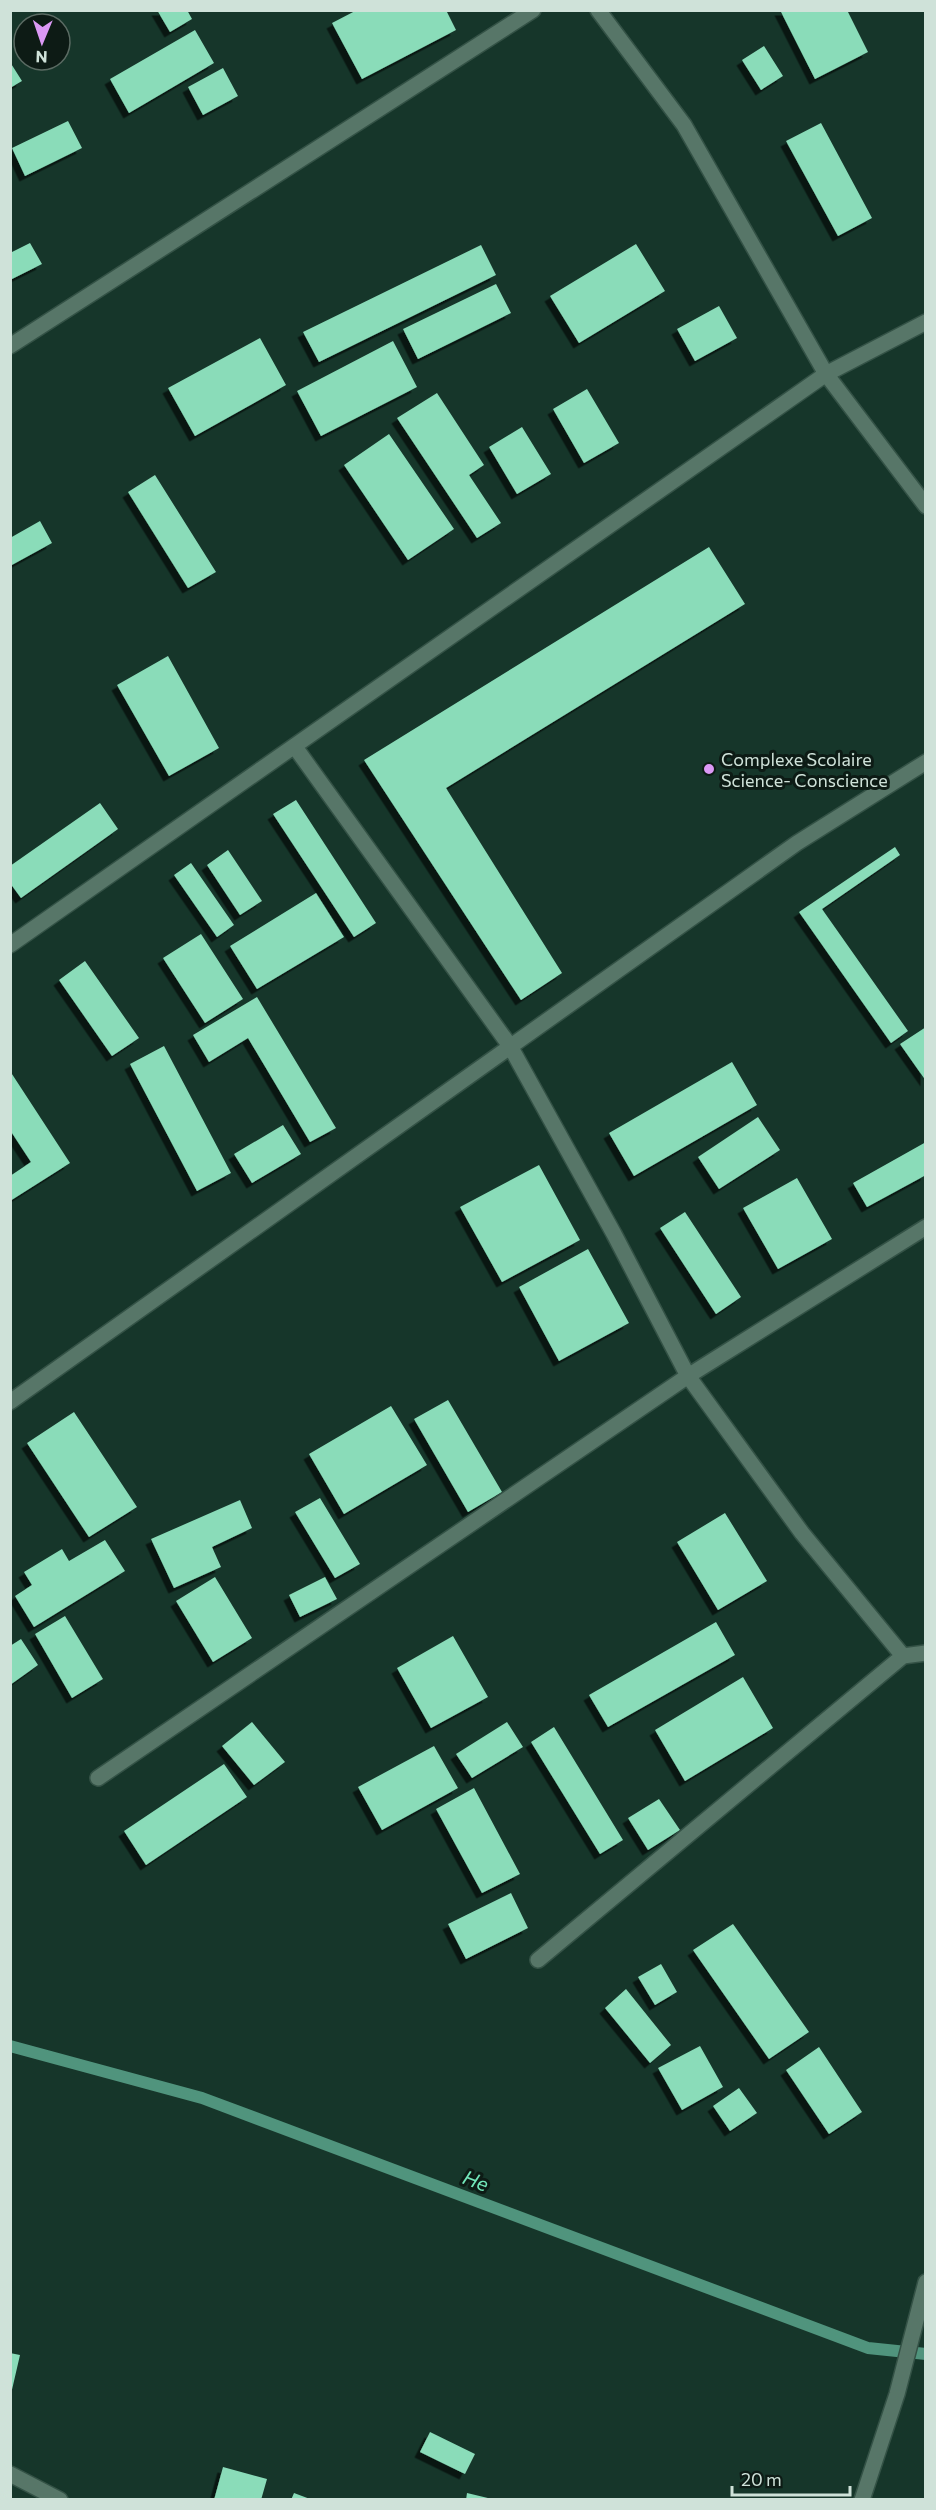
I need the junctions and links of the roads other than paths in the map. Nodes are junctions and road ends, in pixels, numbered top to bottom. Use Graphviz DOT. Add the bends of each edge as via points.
graph roads {
  1 [pos="533,10"];
  2 [pos="598,10"];
  3 [pos="926,322"];
  4 [pos="10,346"];
  5 [pos="826,374"];
  6 [pos="926,506"];
  7 [pos="295,747"];
  8 [pos="926,762"];
  9 [pos="10,945"];
  10 [pos="510,1046"];
  11 [pos="926,1227"];
  12 [pos="688,1376"];
  13 [pos="10,1402"];
  14 [pos="926,1653"];
  15 [pos="903,1656"];
  16 [pos="98,1778"];
  17 [pos="538,1960"];
  18 [pos="926,2282"];
  19 [pos="10,2474"];
  20 [pos="60,2499"];
  21 [pos="862,2499"];
  1 -- 4 [label="street"];
  2 -- 5 [label="street" via="684,125"];
  3 -- 5 [label="street"];
  5 -- 6 [label="street"];
  5 -- 7 [label="street"];
  7 -- 9 [label="street"];
  7 -- 10 [label="street"];
  8 -- 10 [label="street" via="797,843"];
  10 -- 12 [label="street"];
  10 -- 13 [label="street"];
  11 -- 12 [label="street"];
  12 -- 15 [label="street" via="802,1533"];
  12 -- 16 [label="street"];
  14 -- 15 [label="street"];
  15 -- 17 [label="street"];
  18 -- 21 [label="street" via="897,2394"];
  19 -- 20 [label="street"];
}
